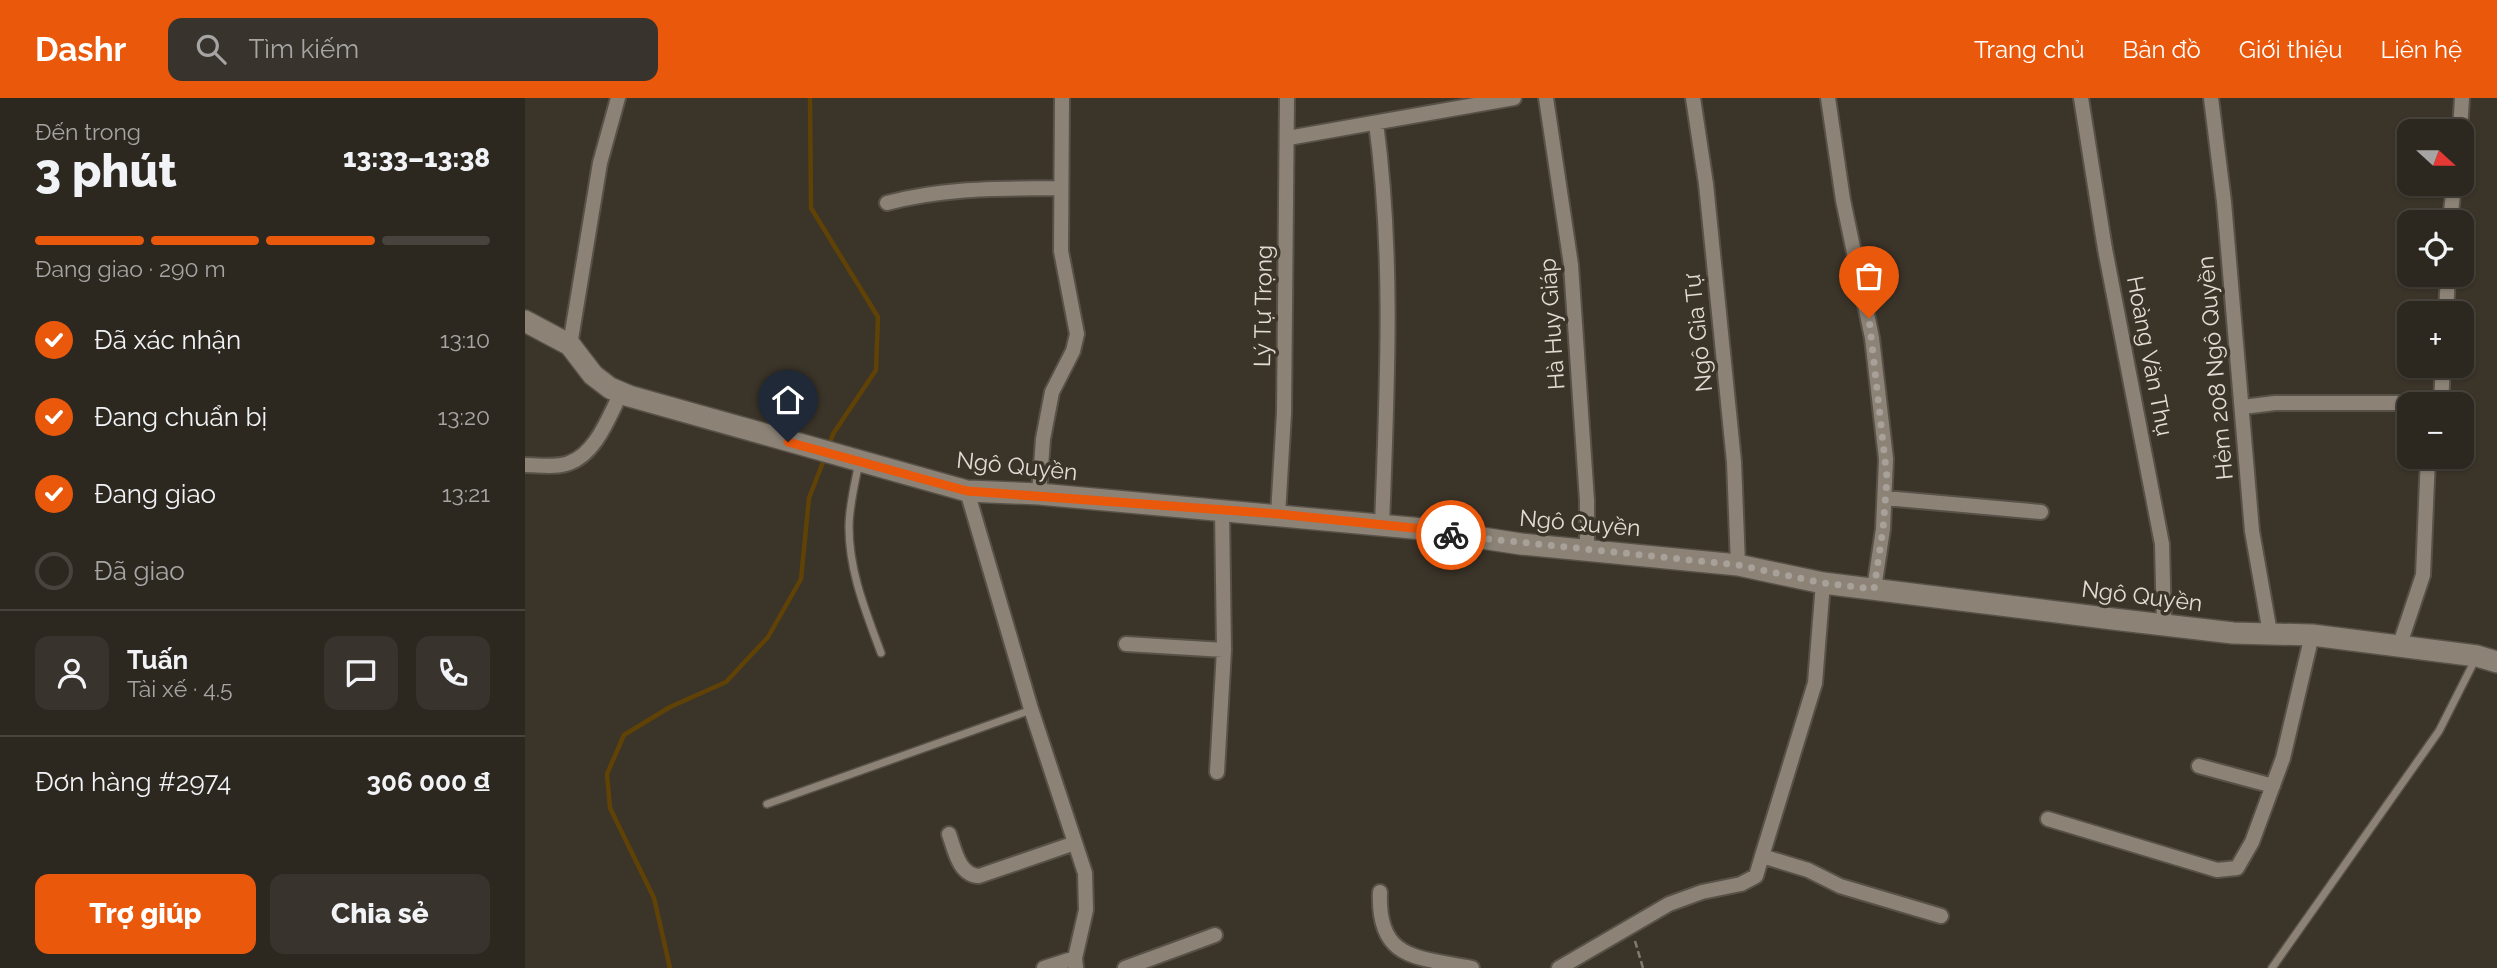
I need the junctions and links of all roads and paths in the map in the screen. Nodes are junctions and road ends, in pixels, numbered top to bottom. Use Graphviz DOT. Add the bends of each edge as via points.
graph roads {
  1 [pos="618,98"];
  2 [pos="1062,98"];
  3 [pos="1287,98"];
  4 [pos="1514,98"];
  5 [pos="1546,98"];
  6 [pos="1693,98"];
  7 [pos="1828,98"];
  8 [pos="2081,98"];
  9 [pos="2211,98"];
  10 [pos="2462,98"];
  11 [pos="2461,119"];
  12 [pos="1376,123"];
  13 [pos="1288,138"];
  14 [pos="1061,188"];
  15 [pos="887,202"];
  16 [pos="525,321"];
  17 [pos="570,345"];
  18 [pos="621,393"];
  19 [pos="2397,404"];
  20 [pos="2243,407"];
  21 [pos="849,459"];
  22 [pos="525,465"];
  23 [pos="2427,469"];
  24 [pos="967,491"];
  25 [pos="1039,494"];
  26 [pos="1885,498"];
  27 [pos="1222,512"];
  28 [pos="2041,512"];
  29 [pos="1278,514"];
  30 [pos="1382,525"];
  31 [pos="1587,548"];
  32 [pos="1738,565"];
  33 [pos="1823,583"];
  34 [pos="1874,589"];
  35 [pos="2164,624"];
  36 [pos="2270,633"];
  37 [pos="2312,635"];
  38 [pos="1126,644"];
  39 [pos="2399,647"];
  40 [pos="1224,650"];
  41 [pos="881,653"];
  42 [pos="2487,659"];
  43 [pos="1031,709"];
  44 [pos="2199,766"];
  45 [pos="1217,772"];
  46 [pos="2273,786"];
  47 [pos="767,804"];
  48 [pos="2048,819"];
  49 [pos="949,834"];
  50 [pos="1075,843"];
  51 [pos="1762,856"];
  52 [pos="1380,892"];
  53 [pos="1941,916"];
  54 [pos="1632,924"];
  55 [pos="1215,935"];
  56 [pos="1076,963"];
  57 [pos="1044,968"];
  58 [pos="1125,968"];
  59 [pos="1472,968"];
  60 [pos="1559,968"];
  61 [pos="1643,968"];
  62 [pos="2271,968"];
  1 -- 17 [label="street" via="600,163"];
  2 -- 14 [label="street"];
  3 -- 13 [label="street, Lý Tự Trọng"];
  4 -- 12 [label="street"];
  5 -- 31 [label="street, Hà Huy Giáp" via="1572,276"];
  6 -- 32 [label="street, Ngô Gia Tự" via="1734,462"];
  7 -- 26 [label="street" via="1843,200 1872,338 1886,459"];
  8 -- 35 [label="street, Hoàng Văn Thụ" via="2162,544"];
  9 -- 20 [label="street, Hẻm 208 Ngô Quyền"];
  10 -- 11 [label="street"];
  12 -- 13 [label="street"];
  12 -- 30 [label="street" via="1383,170 1388,287"];
  13 -- 29 [label="street, Lý Tự Trọng"];
  14 -- 15 [label="street" via="947,190"];
  14 -- 25 [label="street" via="1062,251 1077,334 1052,392"];
  16 -- 17 [label="street, Ngô Quyền"];
  17 -- 18 [label="street, Ngô Quyền" via="593,375"];
  18 -- 21 [label="street, Ngô Quyền"];
  18 -- 22 [label="street" via="594,443 579,459 558,466"];
  19 -- 20 [label="street"];
  20 -- 36 [label="street, Hẻm 208 Ngô Quyền" via="2252,531"];
  21 -- 24 [label="street, Ngô Quyền"];
  21 -- 41 [label="lane" via="851,562"];
  23 -- 39 [label="street" via="2423,575"];
  24 -- 25 [label="street, Ngô Quyền"];
  24 -- 43 [label="street"];
  25 -- 27 [label="street, Ngô Quyền"];
  26 -- 28 [label="street"];
  26 -- 34 [label="street"];
  27 -- 29 [label="street, Ngô Quyền"];
  27 -- 40 [label="street"];
  29 -- 30 [label="street, Ngô Quyền"];
  30 -- 31 [label="street, Ngô Quyền"];
  31 -- 32 [label="street, Ngô Quyền"];
  32 -- 33 [label="street, Ngô Quyền"];
  33 -- 34 [label="street, Ngô Quyền"];
  33 -- 51 [label="street" via="1815,683"];
  34 -- 35 [label="street, Ngô Quyền"];
  35 -- 36 [label="street, Ngô Quyền"];
  36 -- 37 [label="street, Ngô Quyền"];
  37 -- 39 [label="street, Ngô Quyền"];
  37 -- 46 [label="street"];
  38 -- 40 [label="street"];
  39 -- 42 [label="street, Ngô Quyền"];
  40 -- 45 [label="street"];
  42 -- 62 [label="lane"];
  43 -- 47 [label="lane"];
  43 -- 50 [label="street"];
  44 -- 46 [label="street"];
  46 -- 48 [label="street" via="2242,862 2229,871"];
  49 -- 50 [label="street" via="964,871 971,876"];
  50 -- 56 [label="street" via="1088,891"];
  51 -- 53 [label="street" via="1840,886"];
  51 -- 54 [label="street" via="1756,876 1741,884 1669,904"];
  52 -- 59 [label="street" via="1379,917 1397,948"];
  54 -- 60 [label="street"];
  54 -- 61 [label="path"];
  55 -- 58 [label="street"];
  56 -- 57 [label="street"];
}
